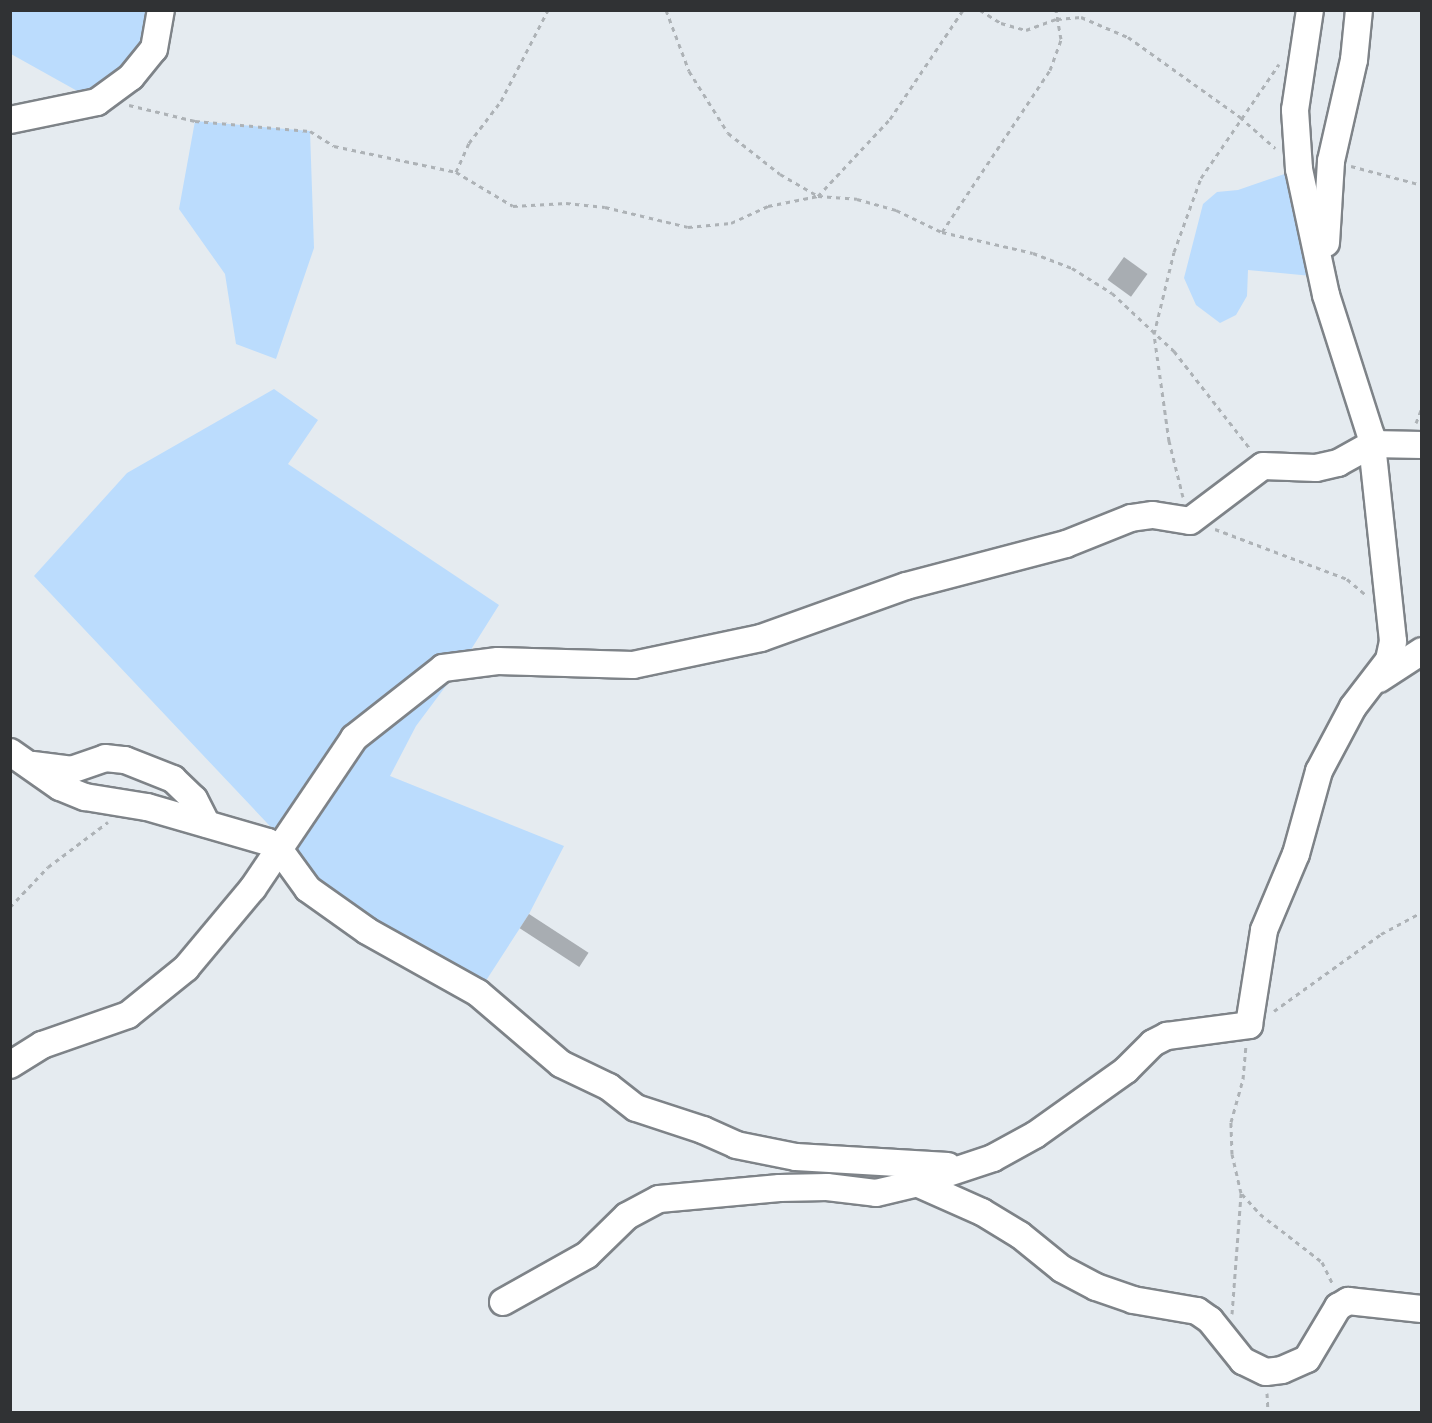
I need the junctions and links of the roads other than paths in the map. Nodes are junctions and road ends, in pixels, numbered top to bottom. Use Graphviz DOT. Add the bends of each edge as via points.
graph roads {
  1 [pos="161,10"];
  2 [pos="1310,10"];
  3 [pos="1359,10"];
  4 [pos="10,120"];
  5 [pos="1326,295"];
  6 [pos="1372,444"];
  7 [pos="1422,445"];
  8 [pos="1422,651"];
  9 [pos="1366,689"];
  10 [pos="19,758"];
  11 [pos="207,824"];
  12 [pos="279,849"];
  13 [pos="10,1065"];
  14 [pos="865,1163"];
  15 [pos="969,1166"];
  16 [pos="918,1183"];
  17 [pos="503,1302"];
  18 [pos="1422,1309"];
  1 -- 4 [label="street" via="154,50 97,102"];
  2 -- 5 [label="street" via="1295,110 1299,169"];
  3 -- 5 [label="street" via="1354,60 1331,161 1325,215"];
  5 -- 6 [label="street"];
  6 -- 7 [label="street"];
  6 -- 9 [label="street" via="1393,641 1389,660"];
  6 -- 12 [label="street" via="1338,463 1316,468 1263,466 1190,521 1153,515 1131,518 1066,544 906,586 761,639 633,665 498,662 444,668 354,738"];
  8 -- 9 [label="street"];
  9 -- 15 [label="street" via="1319,771 1296,854 1264,930 1249,1025 1167,1036 1153,1043 1126,1070 1035,1135"];
  10 -- 11 [label="street" via="60,787 85,797"];
  10 -- 11 [label="street" via="71,770 105,758 125,760 173,779 194,799"];
  11 -- 12 [label="street"];
  12 -- 13 [label="street" via="253,888 186,968 128,1016 42,1045"];
  12 -- 14 [label="street" via="308,889 367,931 478,993 561,1064 609,1087 636,1108 736,1145 796,1157"];
  14 -- 15 [label="street"];
  14 -- 16 [label="street"];
  15 -- 16 [label="street"];
  16 -- 17 [label="street" via="876,1193 826,1187 780,1188 659,1199 627,1216 587,1255"];
  16 -- 18 [label="street" via="982,1212 1020,1235 1062,1269 1096,1287 1197,1311 1228,1339 1243,1360 1266,1371 1282,1370 1307,1359 1338,1307 1348,1301"];
}
